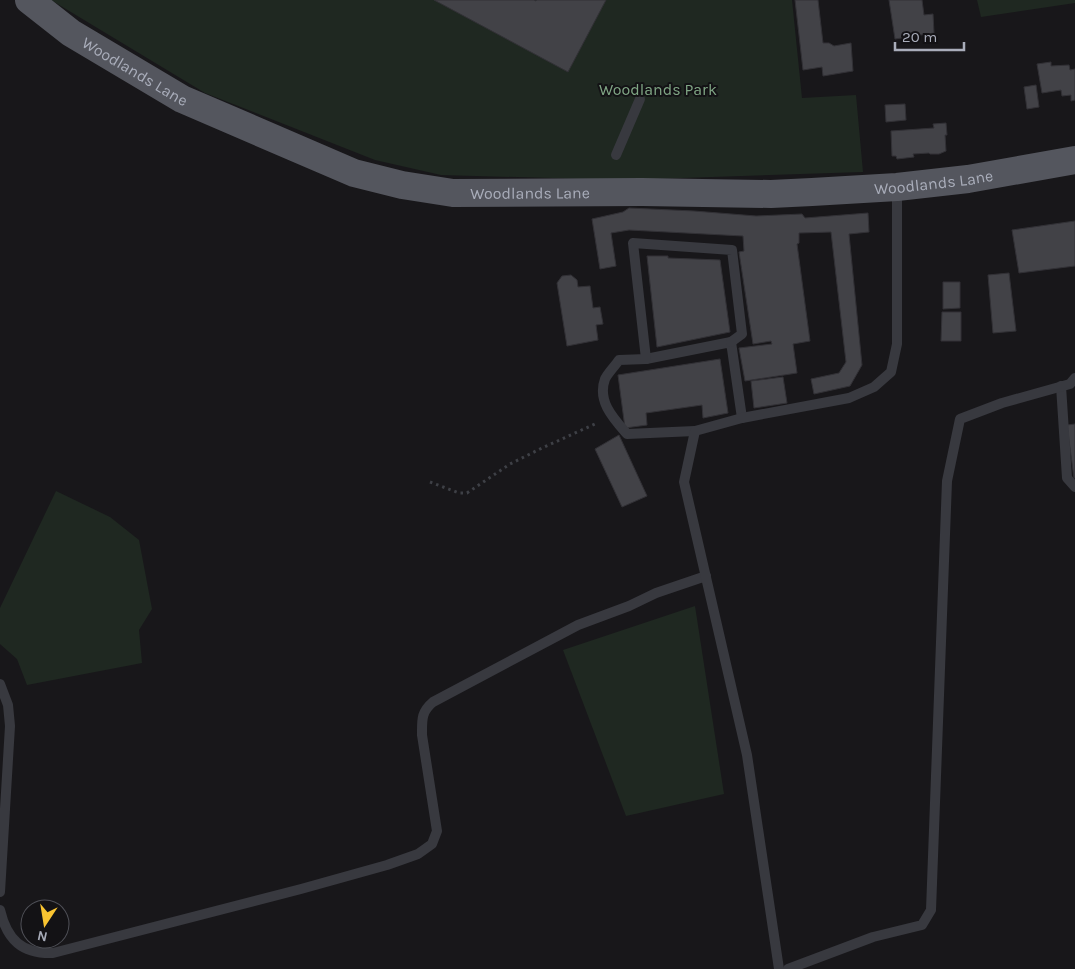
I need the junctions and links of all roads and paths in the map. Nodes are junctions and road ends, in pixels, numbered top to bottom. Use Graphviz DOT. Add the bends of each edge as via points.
graph roads {
  1 [pos="30,0"];
  2 [pos="640,99"];
  3 [pos="616,155"];
  4 [pos="1075,160"];
  5 [pos="897,187"];
  6 [pos="731,342"];
  7 [pos="646,359"];
  8 [pos="1075,378"];
  9 [pos="1062,386"];
  10 [pos="611,416"];
  11 [pos="742,418"];
  12 [pos="695,431"];
  13 [pos="430,482"];
  14 [pos="1075,487"];
  15 [pos="706,576"];
  16 [pos="0,684"];
  17 [pos="0,892"];
  18 [pos="0,910"];
  19 [pos="778,969"];
  20 [pos="788,969"];
  1 -- 5 [label="main road, Woodlands Lane" via="71,33 182,99 354,173 402,185 453,193 772,194"];
  2 -- 3 [label="lane"];
  4 -- 5 [label="main road, Woodlands Lane" via="968,179"];
  5 -- 11 [label="lane" via="897,344 891,372 874,387 849,398"];
  6 -- 7 [label="lane"];
  6 -- 7 [label="lane" via="742,334 732,250 634,243"];
  6 -- 11 [label="lane"];
  7 -- 10 [label="lane" via="619,360 606,378 602,395"];
  8 -- 9 [label="lane"];
  9 -- 14 [label="lane" via="1067,478"];
  9 -- 20 [label="lane" via="960,419 947,481 931,910 922,925 872,937"];
  10 -- 12 [label="lane" via="627,434"];
  10 -- 13 [label="path" via="510,464 467,493"];
  11 -- 12 [label="lane"];
  12 -- 15 [label="lane" via="684,482"];
  15 -- 18 [label="lane" via="578,625 425,709 422,735 437,831 432,844 418,854 301,889 54,953 24,949 11,938 3,925"];
  15 -- 19 [label="lane" via="746,754"];
  16 -- 17 [label="lane" via="8,705 10,726"];
}
